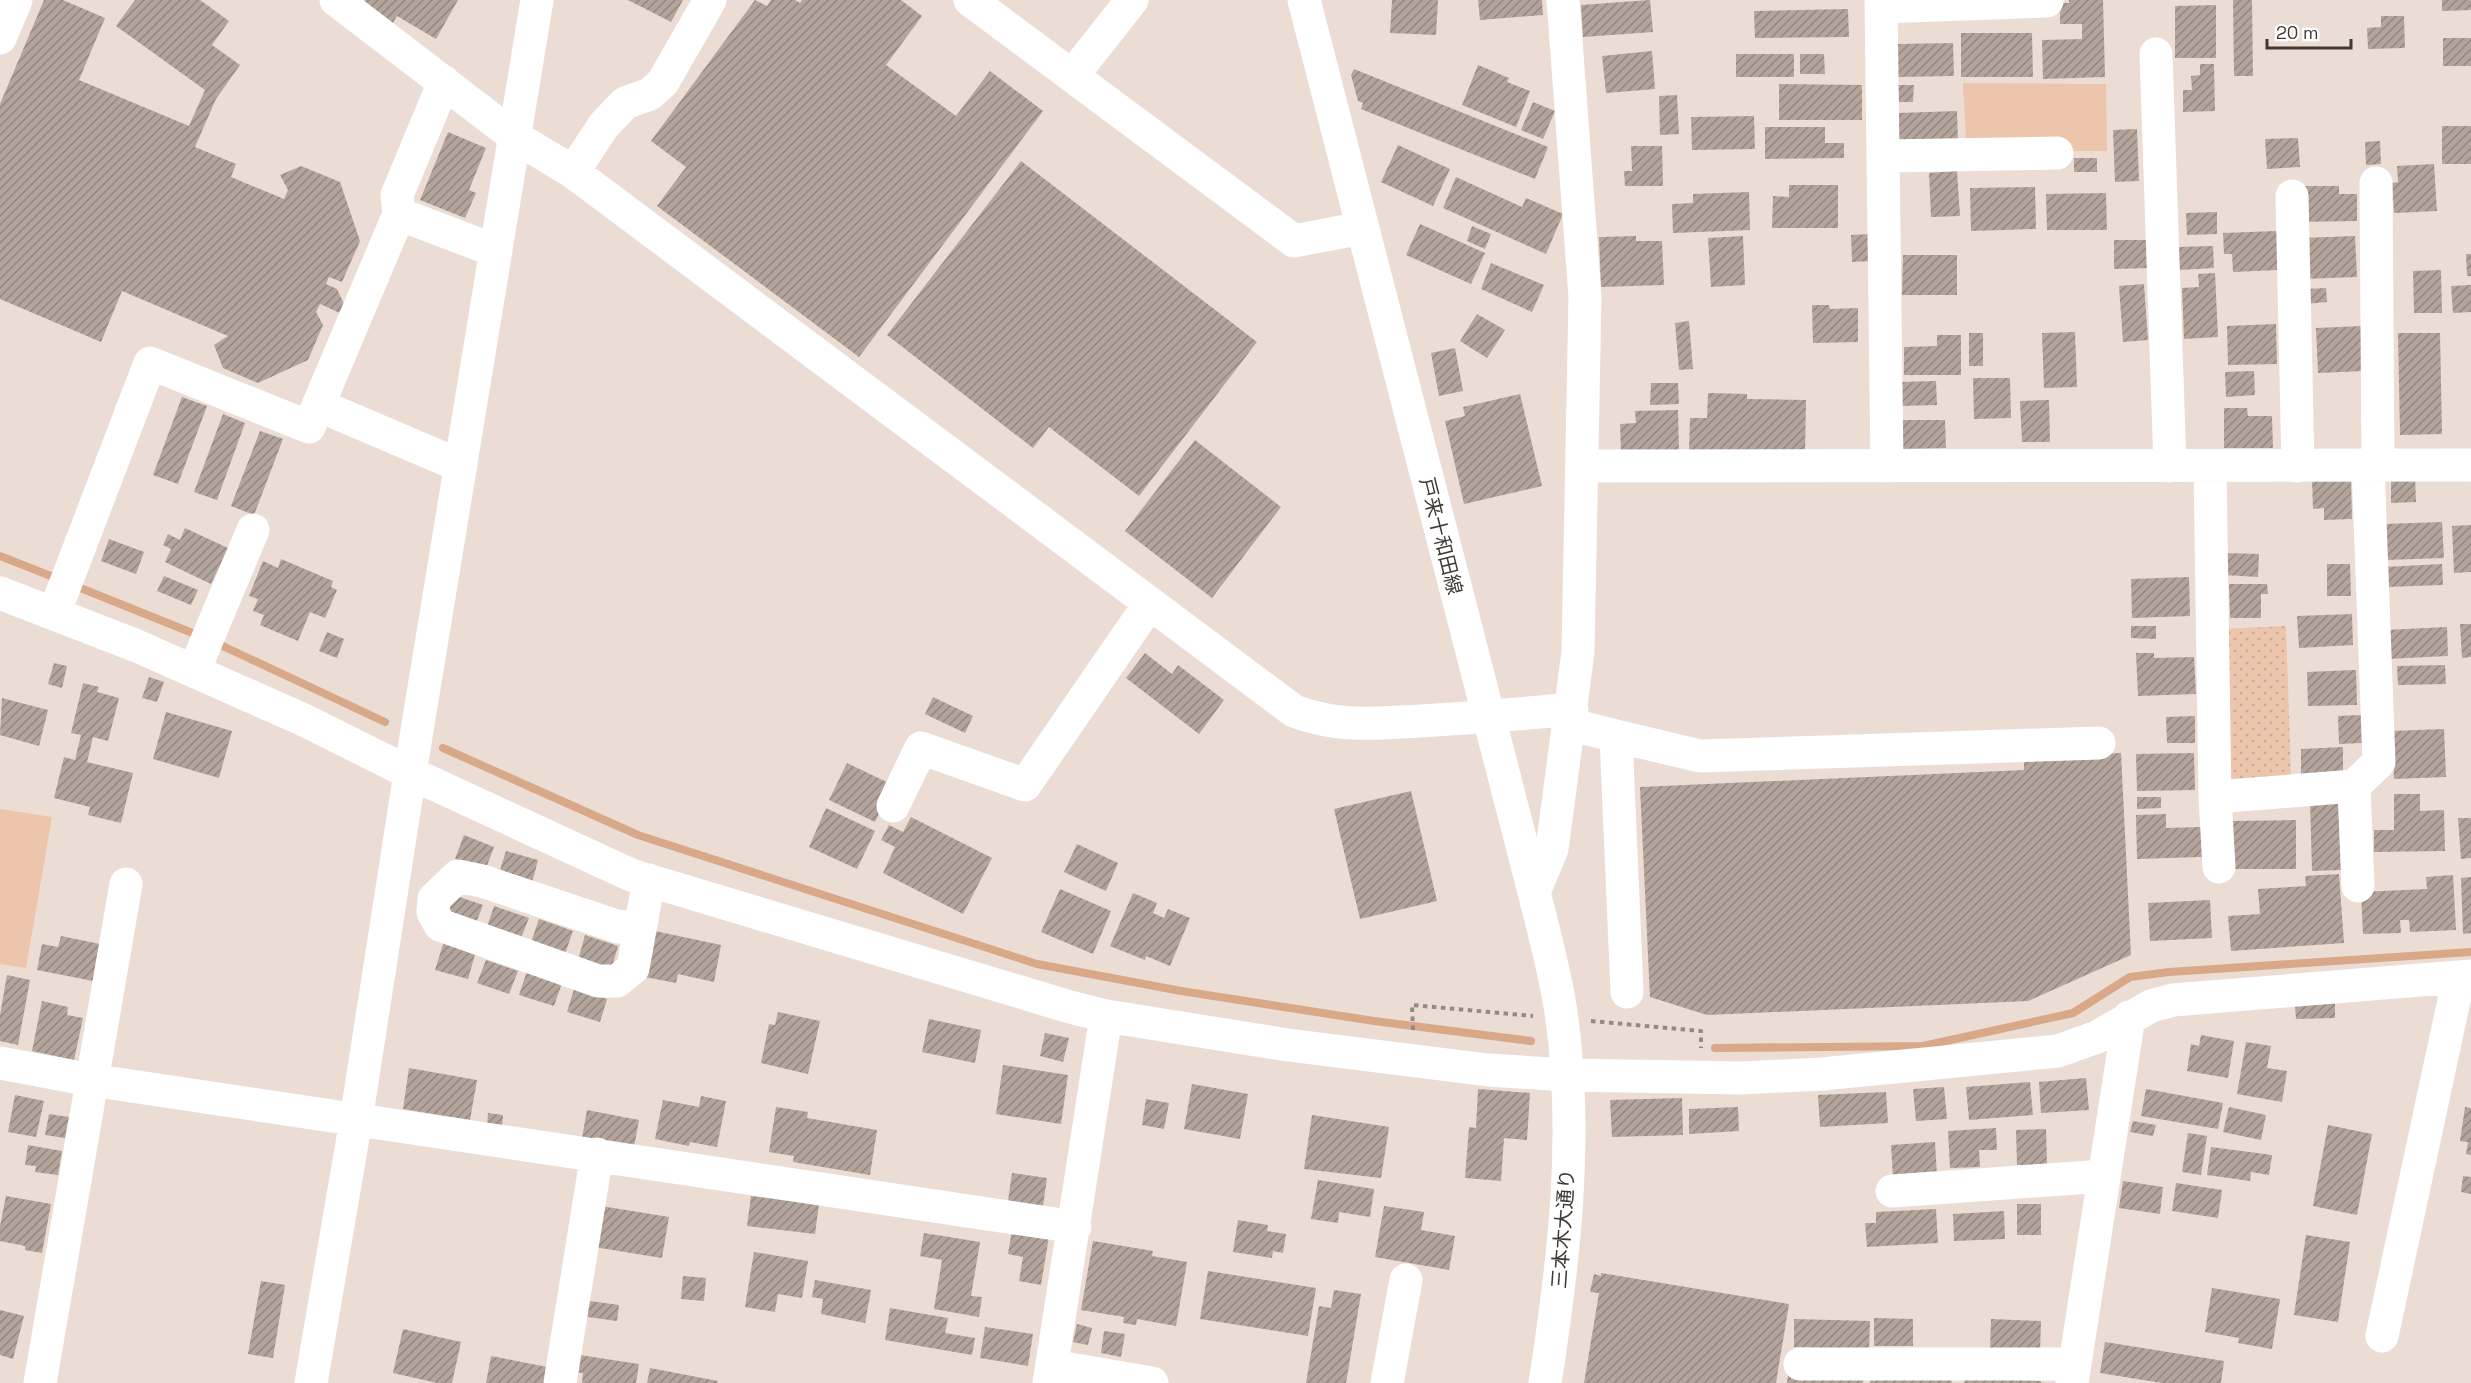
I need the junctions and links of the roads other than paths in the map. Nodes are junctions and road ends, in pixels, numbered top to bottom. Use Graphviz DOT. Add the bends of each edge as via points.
graph roads {
  1 [pos="16,0"];
  2 [pos="336,0"];
  3 [pos="537,0"];
  4 [pos="710,0"];
  5 [pos="970,0"];
  6 [pos="1132,0"];
  7 [pos="1304,0"];
  8 [pos="1563,0"];
  9 [pos="2047,1"];
  10 [pos="1881,3"];
  11 [pos="0,38"];
  12 [pos="2156,54"];
  13 [pos="1072,76"];
  14 [pos="444,82"];
  15 [pos="515,137"];
  16 [pos="2057,153"];
  17 [pos="1884,156"];
  18 [pos="573,172"];
  19 [pos="2376,183"];
  20 [pos="2292,196"];
  21 [pos="399,214"];
  22 [pos="1362,228"];
  23 [pos="496,251"];
  24 [pos="318,405"];
  25 [pos="2471,465"];
  26 [pos="461,466"];
  27 [pos="1582,466"];
  28 [pos="1887,466"];
  29 [pos="2170,466"];
  30 [pos="2210,466"];
  31 [pos="2298,466"];
  32 [pos="2373,466"];
  33 [pos="254,530"];
  34 [pos="62,591"];
  35 [pos="0,592"];
  36 [pos="1150,603"];
  37 [pos="203,650"];
  38 [pos="1570,716"];
  39 [pos="1488,718"];
  40 [pos="1616,736"];
  41 [pos="2099,743"];
  42 [pos="410,773"];
  43 [pos="2354,786"];
  44 [pos="2215,798"];
  45 [pos="892,806"];
  46 [pos="2219,867"];
  47 [pos="649,880"];
  48 [pos="126,884"];
  49 [pos="2358,886"];
  50 [pos="1534,892"];
  51 [pos="641,924"];
  52 [pos="2465,976"];
  53 [pos="1626,992"];
  54 [pos="1106,1016"];
  55 [pos="2129,1017"];
  56 [pos="0,1063"];
  57 [pos="1566,1075"];
  58 [pos="91,1080"];
  59 [pos="356,1119"];
  60 [pos="597,1154"];
  61 [pos="2104,1176"];
  62 [pos="1892,1191"];
  63 [pos="1075,1227"];
  64 [pos="1406,1280"];
  65 [pos="2382,1336"];
  66 [pos="1800,1364"];
  67 [pos="2073,1373"];
  68 [pos="1051,1375"];
  69 [pos="40,1383"];
  70 [pos="311,1383"];
  71 [pos="560,1383"];
  72 [pos="1152,1383"];
  73 [pos="1387,1383"];
  74 [pos="1545,1383"];
  1 -- 11 [label="street"];
  2 -- 14 [label="street"];
  3 -- 15 [label="street"];
  4 -- 18 [label="street" via="663,82 650,94 625,103 604,125"];
  5 -- 13 [label="street"];
  6 -- 13 [label="street"];
  7 -- 22 [label="street, 戸来十和田線"];
  8 -- 27 [label="street" via="1585,297"];
  9 -- 10 [label="street"];
  10 -- 17 [label="street"];
  12 -- 29 [label="street"];
  13 -- 22 [label="street" via="1294,241"];
  14 -- 15 [label="street"];
  14 -- 21 [label="street" via="397,195"];
  15 -- 18 [label="street"];
  15 -- 23 [label="street"];
  16 -- 17 [label="street"];
  17 -- 28 [label="street"];
  18 -- 36 [label="street"];
  19 -- 32 [label="street"];
  20 -- 31 [label="street"];
  21 -- 23 [label="street"];
  21 -- 24 [label="street"];
  22 -- 39 [label="street, 戸来十和田線"];
  23 -- 26 [label="street"];
  24 -- 26 [label="street"];
  24 -- 34 [label="street" via="309,427 150,363"];
  25 -- 32 [label="street"];
  26 -- 42 [label="street"];
  27 -- 28 [label="street"];
  27 -- 38 [label="street" via="1578,652"];
  28 -- 29 [label="street"];
  29 -- 30 [label="street"];
  30 -- 31 [label="street"];
  30 -- 44 [label="street"];
  31 -- 32 [label="street"];
  32 -- 43 [label="street" via="2379,762"];
  33 -- 37 [label="street"];
  34 -- 35 [label="street"];
  34 -- 37 [label="street"];
  36 -- 39 [label="street" via="1294,711 1318,720 1345,724"];
  36 -- 45 [label="street" via="1025,785 921,748"];
  37 -- 42 [label="street" via="304,720"];
  38 -- 39 [label="street"];
  38 -- 40 [label="street"];
  38 -- 50 [label="street" via="1552,849"];
  39 -- 50 [label="street, 戸来十和田線"];
  40 -- 41 [label="street" via="1700,756"];
  40 -- 53 [label="street"];
  42 -- 47 [label="street"];
  42 -- 59 [label="street"];
  43 -- 44 [label="street"];
  43 -- 49 [label="street"];
  44 -- 46 [label="street"];
  47 -- 51 [label="street"];
  47 -- 54 [label="street"];
  48 -- 58 [label="street"];
  50 -- 57 [label="street, 戸来十和田線" via="1561,1011"];
  51 -- 51 [label="street" via="633,968 616,981 598,981 440,925 433,912 434,899 458,876 618,927"];
  52 -- 55 [label="street" via="2174,1000"];
  52 -- 65 [label="street"];
  54 -- 57 [label="street" via="1300,1047 1488,1070"];
  54 -- 63 [label="street"];
  55 -- 57 [label="street" via="2097,1037 2058,1051 1944,1064 1741,1078"];
  55 -- 61 [label="street"];
  56 -- 58 [label="street"];
  57 -- 74 [label="street, 三本木大通り" via="1568,1172 1560,1286"];
  58 -- 59 [label="street"];
  58 -- 69 [label="street"];
  59 -- 60 [label="street"];
  59 -- 70 [label="street"];
  60 -- 63 [label="street"];
  60 -- 71 [label="street"];
  61 -- 62 [label="street"];
  61 -- 67 [label="street"];
  63 -- 68 [label="street"];
  64 -- 73 [label="street"];
  66 -- 67 [label="street"];
  68 -- 72 [label="street"];
}
